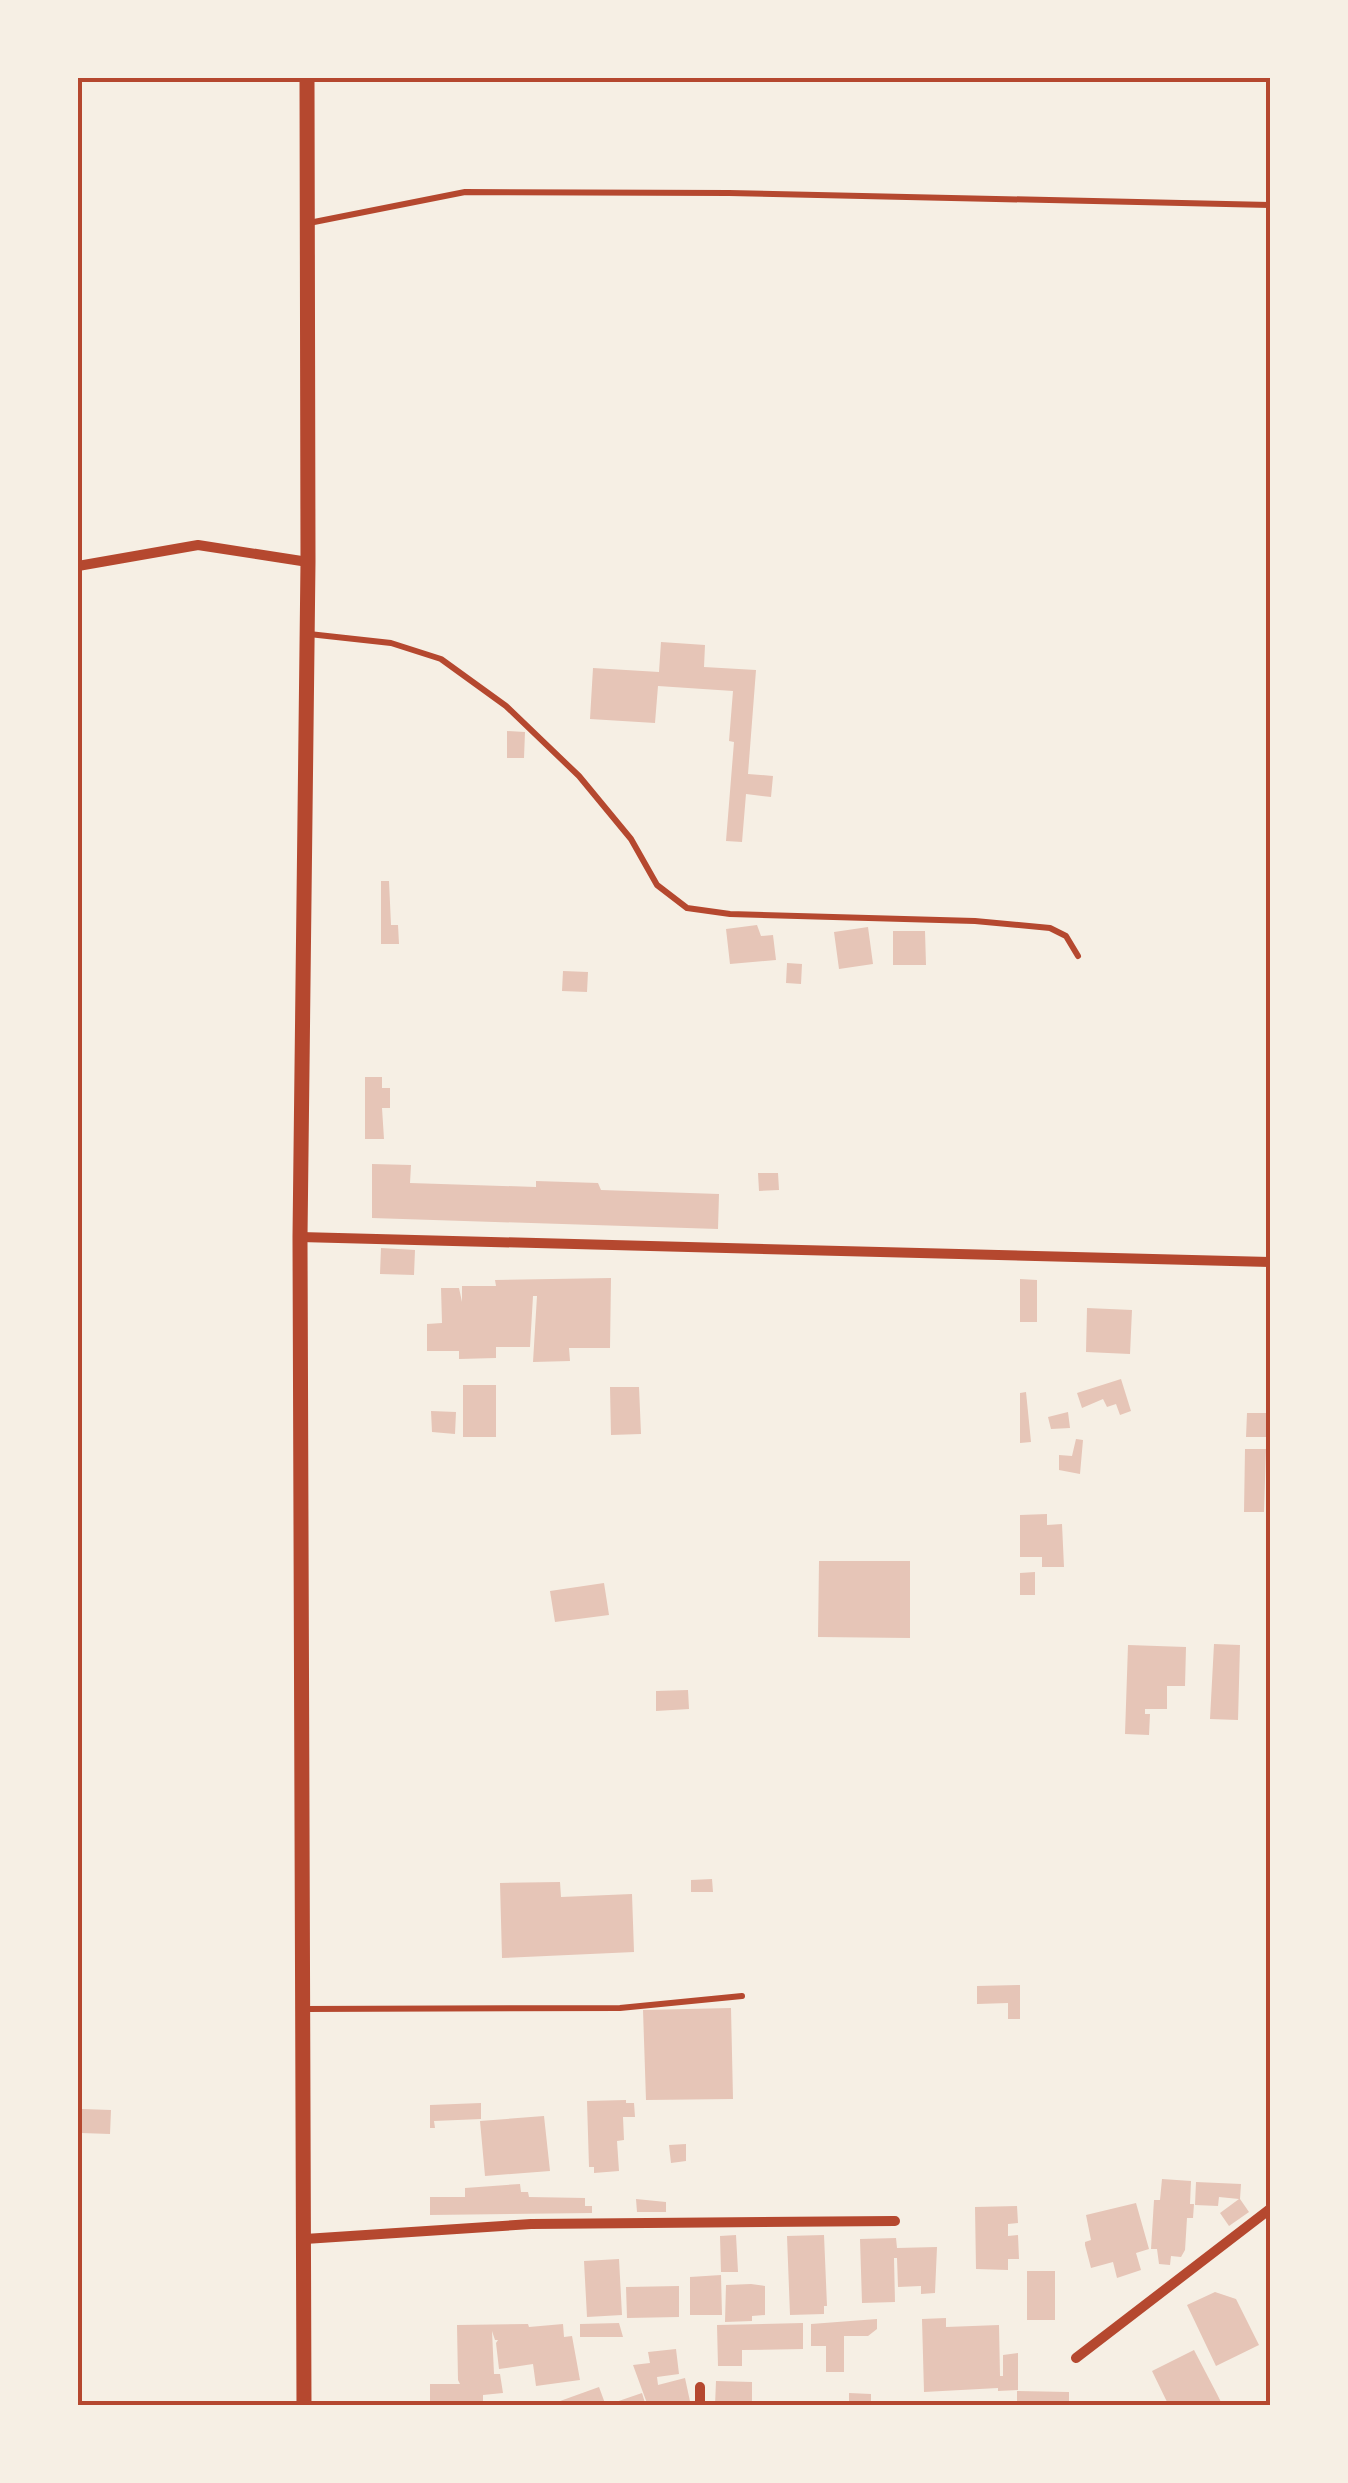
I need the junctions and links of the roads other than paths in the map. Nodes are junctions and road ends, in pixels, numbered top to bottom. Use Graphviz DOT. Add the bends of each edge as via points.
graph roads {
  1 [pos="307,78"];
  2 [pos="1270,205"];
  3 [pos="308,223"];
  4 [pos="308,562"];
  5 [pos="78,566"];
  6 [pos="307,634"];
  7 [pos="1078,956"];
  8 [pos="300,1237"];
  9 [pos="1270,1262"];
  10 [pos="742,1996"];
  11 [pos="304,2008"];
  12 [pos="1270,2209"];
  13 [pos="895,2221"];
  14 [pos="305,2239"];
  15 [pos="1076,2358"];
  16 [pos="700,2387"];
  17 [pos="304,2406"];
  18 [pos="700,2406"];
  1 -- 3 [label="main road"];
  2 -- 3 [label="lane" via="465,192"];
  3 -- 4 [label="main road"];
  4 -- 5 [label="street" via="198,545"];
  4 -- 6 [label="main road"];
  6 -- 7 [label="lane" via="391,643 441,659 506,706 580,776 658,885 687,908 1050,928 1066,936"];
  6 -- 8 [label="main road"];
  8 -- 9 [label="street"];
  8 -- 11 [label="main road"];
  10 -- 11 [label="lane" via="620,2008"];
  11 -- 14 [label="main road"];
  12 -- 15 [label="street"];
  13 -- 14 [label="street" via="531,2224"];
  14 -- 17 [label="main road"];
  16 -- 18 [label="street"];
}
